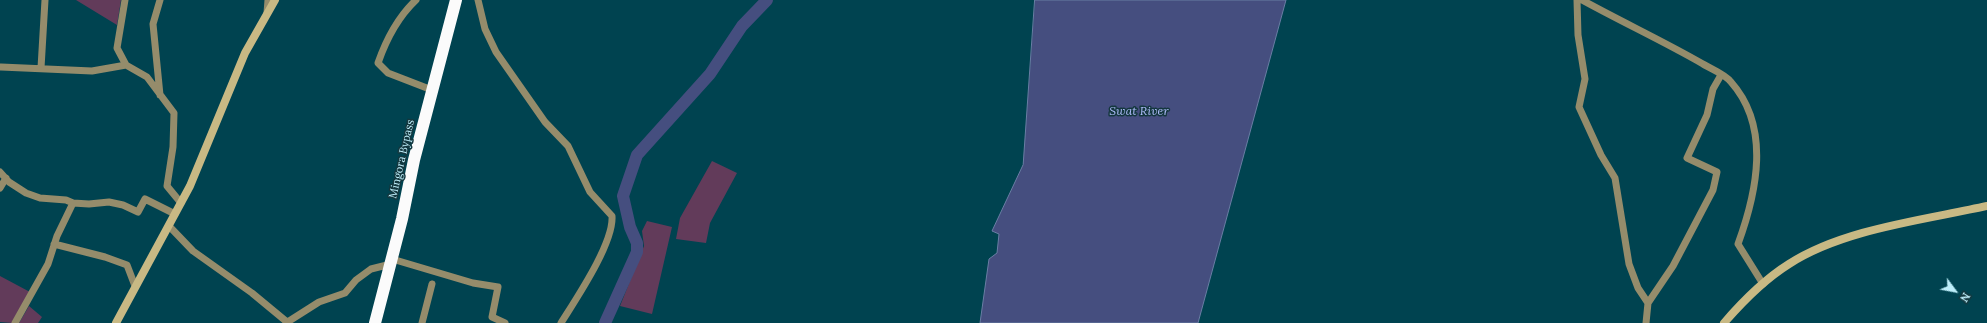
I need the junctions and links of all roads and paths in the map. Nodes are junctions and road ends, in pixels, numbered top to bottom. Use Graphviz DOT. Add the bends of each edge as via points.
graph roads {
  1 [pos="45,0"];
  2 [pos="124,0"];
  3 [pos="160,0"];
  4 [pos="268,0"];
  5 [pos="275,0"];
  6 [pos="416,0"];
  7 [pos="456,0"];
  8 [pos="478,0"];
  9 [pos="1577,0"];
  10 [pos="1582,0"];
  11 [pos="266,13"];
  12 [pos="126,65"];
  13 [pos="1,67"];
  14 [pos="41,68"];
  15 [pos="1721,75"];
  16 [pos="432,90"];
  17 [pos="160,95"];
  18 [pos="0,172"];
  19 [pos="6,178"];
  20 [pos="0,188"];
  21 [pos="73,203"];
  22 [pos="181,203"];
  23 [pos="1987,206"];
  24 [pos="175,214"];
  25 [pos="169,226"];
  26 [pos="54,244"];
  27 [pos="392,261"];
  28 [pos="432,284"];
  29 [pos="1763,284"];
  30 [pos="135,286"];
  31 [pos="1648,303"];
  32 [pos="15,323"];
  33 [pos="116,323"];
  34 [pos="287,323"];
  35 [pos="375,323"];
  36 [pos="422,323"];
  37 [pos="505,323"];
  38 [pos="561,323"];
  39 [pos="1646,323"];
  40 [pos="1724,323"];
  1 -- 14 [label="street"];
  2 -- 12 [label="street" via="117,48"];
  3 -- 17 [label="street" via="153,24"];
  4 -- 11 [label="street"];
  5 -- 11 [label="main road"];
  6 -- 16 [label="street" via="402,15 391,33 378,63 388,73"];
  7 -- 16 [label="highway, Mingora Bypass"];
  8 -- 38 [label="street" via="485,29 496,52 545,122 568,146 590,192 612,216 608,239"];
  9 -- 31 [label="street" via="1578,36 1585,79 1579,107 1601,155 1615,178 1630,264 1638,288"];
  10 -- 15 [label="street" via="1646,32"];
  11 -- 22 [label="main road" via="245,53"];
  12 -- 14 [label="street" via="92,71"];
  12 -- 17 [label="street" via="146,77"];
  13 -- 14 [label="street"];
  15 -- 29 [label="street" via="1731,81 1751,111 1758,150 1745,226 1738,244"];
  15 -- 31 [label="street" via="1713,89 1707,115 1687,158 1717,172 1713,190 1673,266"];
  16 -- 27 [label="highway, Mingora Bypass"];
  17 -- 22 [label="street" via="174,113 168,186"];
  18 -- 19 [label="street"];
  19 -- 20 [label="street"];
  19 -- 21 [label="street" via="26,193"];
  21 -- 24 [label="street" via="109,202 123,204 138,212 145,199"];
  21 -- 26 [label="street"];
  22 -- 24 [label="main road"];
  23 -- 29 [label="main road" via="1860,234 1833,243 1789,264"];
  24 -- 25 [label="main road"];
  25 -- 30 [label="main road"];
  25 -- 34 [label="street" via="193,251 252,293"];
  26 -- 30 [label="street" via="127,265"];
  26 -- 32 [label="street" via="48,264"];
  27 -- 34 [label="street" via="371,269 356,280 345,293 318,302"];
  27 -- 35 [label="highway, Mingora Bypass"];
  27 -- 37 [label="street" via="473,283 498,286 492,317"];
  28 -- 36 [label="street"];
  29 -- 40 [label="main road"];
  30 -- 33 [label="main road"];
  31 -- 39 [label="street"];
}
